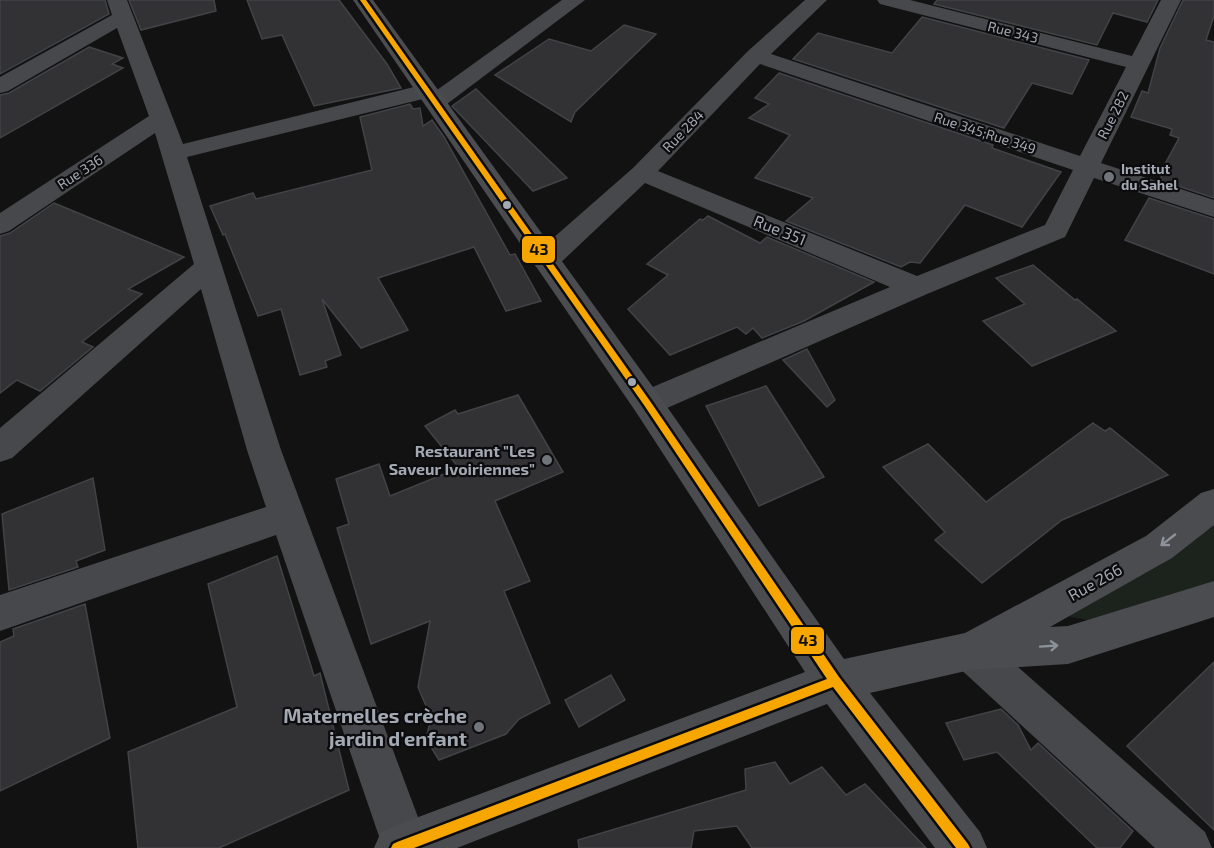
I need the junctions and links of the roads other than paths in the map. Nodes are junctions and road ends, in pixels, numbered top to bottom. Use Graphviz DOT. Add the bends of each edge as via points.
graph roads {
  1 [pos="363,0"];
  2 [pos="574,0"];
  3 [pos="817,0"];
  4 [pos="887,0"];
  5 [pos="1170,0"];
  6 [pos="120,9"];
  7 [pos="756,56"];
  8 [pos="1139,64"];
  9 [pos="0,86"];
  10 [pos="430,97"];
  11 [pos="160,119"];
  12 [pos="174,153"];
  13 [pos="1087,167"];
  14 [pos="642,173"];
  15 [pos="1214,209"];
  16 [pos="0,225"];
  17 [pos="546,260"];
  18 [pos="209,266"];
  19 [pos="917,287"];
  20 [pos="647,403"];
  21 [pos="0,447"];
  22 [pos="1214,504"];
  23 [pos="288,515"];
  24 [pos="1214,599"];
  25 [pos="0,613"];
  26 [pos="970,651"];
  27 [pos="836,681"];
  28 [pos="401,846"];
  29 [pos="964,848"];
  30 [pos="1189,848"];
  1 -- 10 [label="street"];
  2 -- 10 [label="street"];
  3 -- 7 [label="street, Rue 284"];
  4 -- 8 [label="street, Rue 343"];
  5 -- 8 [label="street, Rue 282"];
  6 -- 9 [label="street"];
  6 -- 11 [label="street"];
  7 -- 13 [label="street, Rue 345;Rue 349"];
  7 -- 14 [label="street, Rue 284"];
  8 -- 13 [label="street, Rue 282"];
  10 -- 12 [label="street"];
  10 -- 17 [label="street"];
  11 -- 12 [label="street"];
  11 -- 16 [label="street, Rue 336"];
  12 -- 18 [label="street"];
  13 -- 15 [label="street, Rue 345;Rue 349"];
  13 -- 19 [label="street, Rue 282" via="1055,231"];
  14 -- 17 [label="street, Rue 284"];
  14 -- 19 [label="street, Rue 351"];
  17 -- 20 [label="street"];
  18 -- 21 [label="street"];
  18 -- 23 [label="street" via="264,450"];
  19 -- 20 [label="street"];
  20 -- 27 [label="street"];
  22 -- 26 [label="street, Rue 266, one-way" via="1159,547"];
  23 -- 25 [label="street"];
  23 -- 28 [label="street"];
  26 -- 24 [label="street, Rue 266, one-way" via="1068,645"];
  26 -- 27 [label="street, Rue 266"];
  26 -- 30 [label="street"];
  27 -- 28 [label="street, Rue 266"];
  27 -- 29 [label="street"];
}
